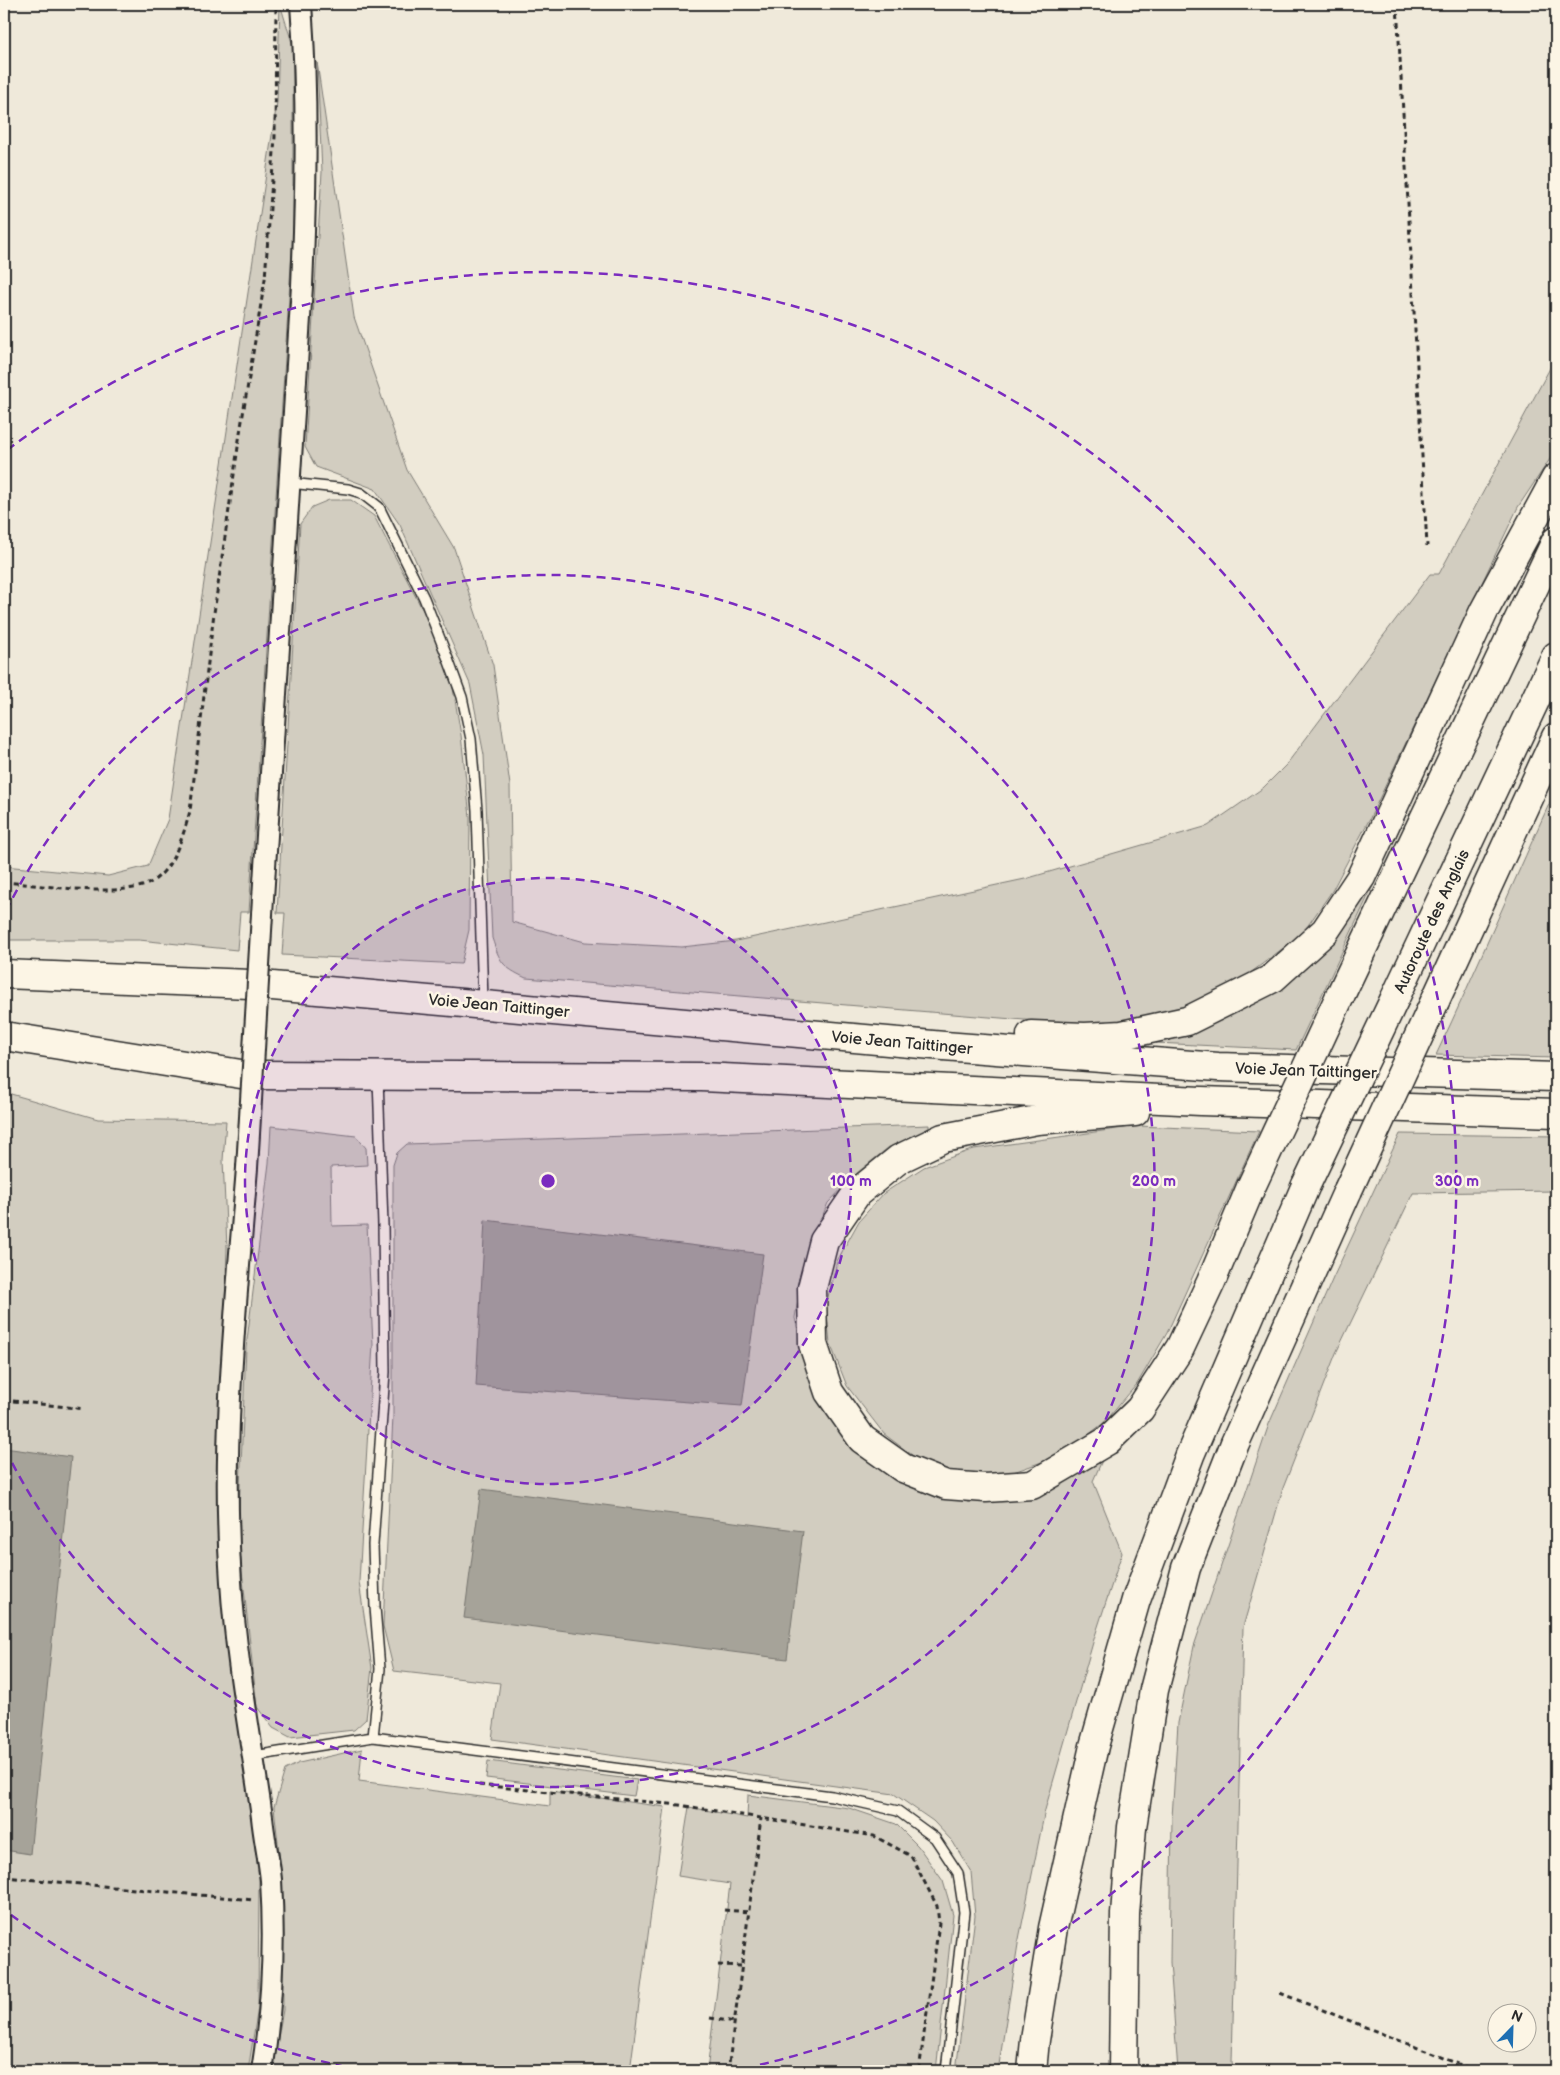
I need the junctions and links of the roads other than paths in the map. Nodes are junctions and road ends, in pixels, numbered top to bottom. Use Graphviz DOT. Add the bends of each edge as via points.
graph roads {
  1 [pos="301,4"];
  2 [pos="1556,478"];
  3 [pos="289,483"];
  4 [pos="1556,541"];
  5 [pos="1556,656"];
  6 [pos="1556,737"];
  7 [pos="4,974"];
  8 [pos="483,1004"];
  9 [pos="4,1036"];
  10 [pos="944,1046"];
  11 [pos="378,1076"];
  12 [pos="1556,1077"];
  13 [pos="1201,1101"];
  14 [pos="1556,1113"];
  15 [pos="373,1737"];
  16 [pos="254,1756"];
  17 [pos="262,2071"];
  18 [pos="946,2071"];
  19 [pos="1032,2071"];
  20 [pos="1123,2071"];
  1 -- 3 [label="street" via="306,183"];
  2 -- 10 [label="highway" via="1484,611 1361,877 1325,931 1273,978 1187,1021 1122,1035 1024,1034"];
  3 -- 8 [label="lane" via="348,489 361,493 379,507 424,598 448,659 462,697 471,739 477,810"];
  3 -- 16 [label="street, bridge" via="230,1403 227,1500 231,1584"];
  4 -- 13 [label="highway, bridge" via="1251,1187 1180,1348 1140,1409 1107,1442 1032,1485 986,1488 946,1485 903,1468 862,1439 829,1392 813,1344 812,1288 824,1241 857,1194 899,1160 943,1138 1037,1120 1144,1112 1174,1113"];
  5 -- 19 [label="highway, Autoroute des Anglais, bridge" via="1306,1185 1190,1455 1136,1600 1094,1746 1053,1928"];
  6 -- 20 [label="highway, bridge" via="1235,1443 1186,1568 1154,1690 1132,1827 1126,1914"];
  7 -- 8 [label="highway, Voie Jean Taittinger" via="250,984"];
  8 -- 10 [label="highway, Voie Jean Taittinger"];
  9 -- 11 [label="highway" via="248,1075"];
  10 -- 12 [label="highway, Voie Jean Taittinger" via="1218,1067"];
  11 -- 13 [label="highway" via="702,1077"];
  11 -- 15 [label="lane" via="385,1372 373,1545 380,1669"];
  13 -- 14 [label="highway"];
  15 -- 16 [label="lane"];
  15 -- 18 [label="lane" via="832,1796 898,1811 935,1838 958,1873 964,1912"];
  16 -- 17 [label="street" via="272,1902 272,1994"];
}
